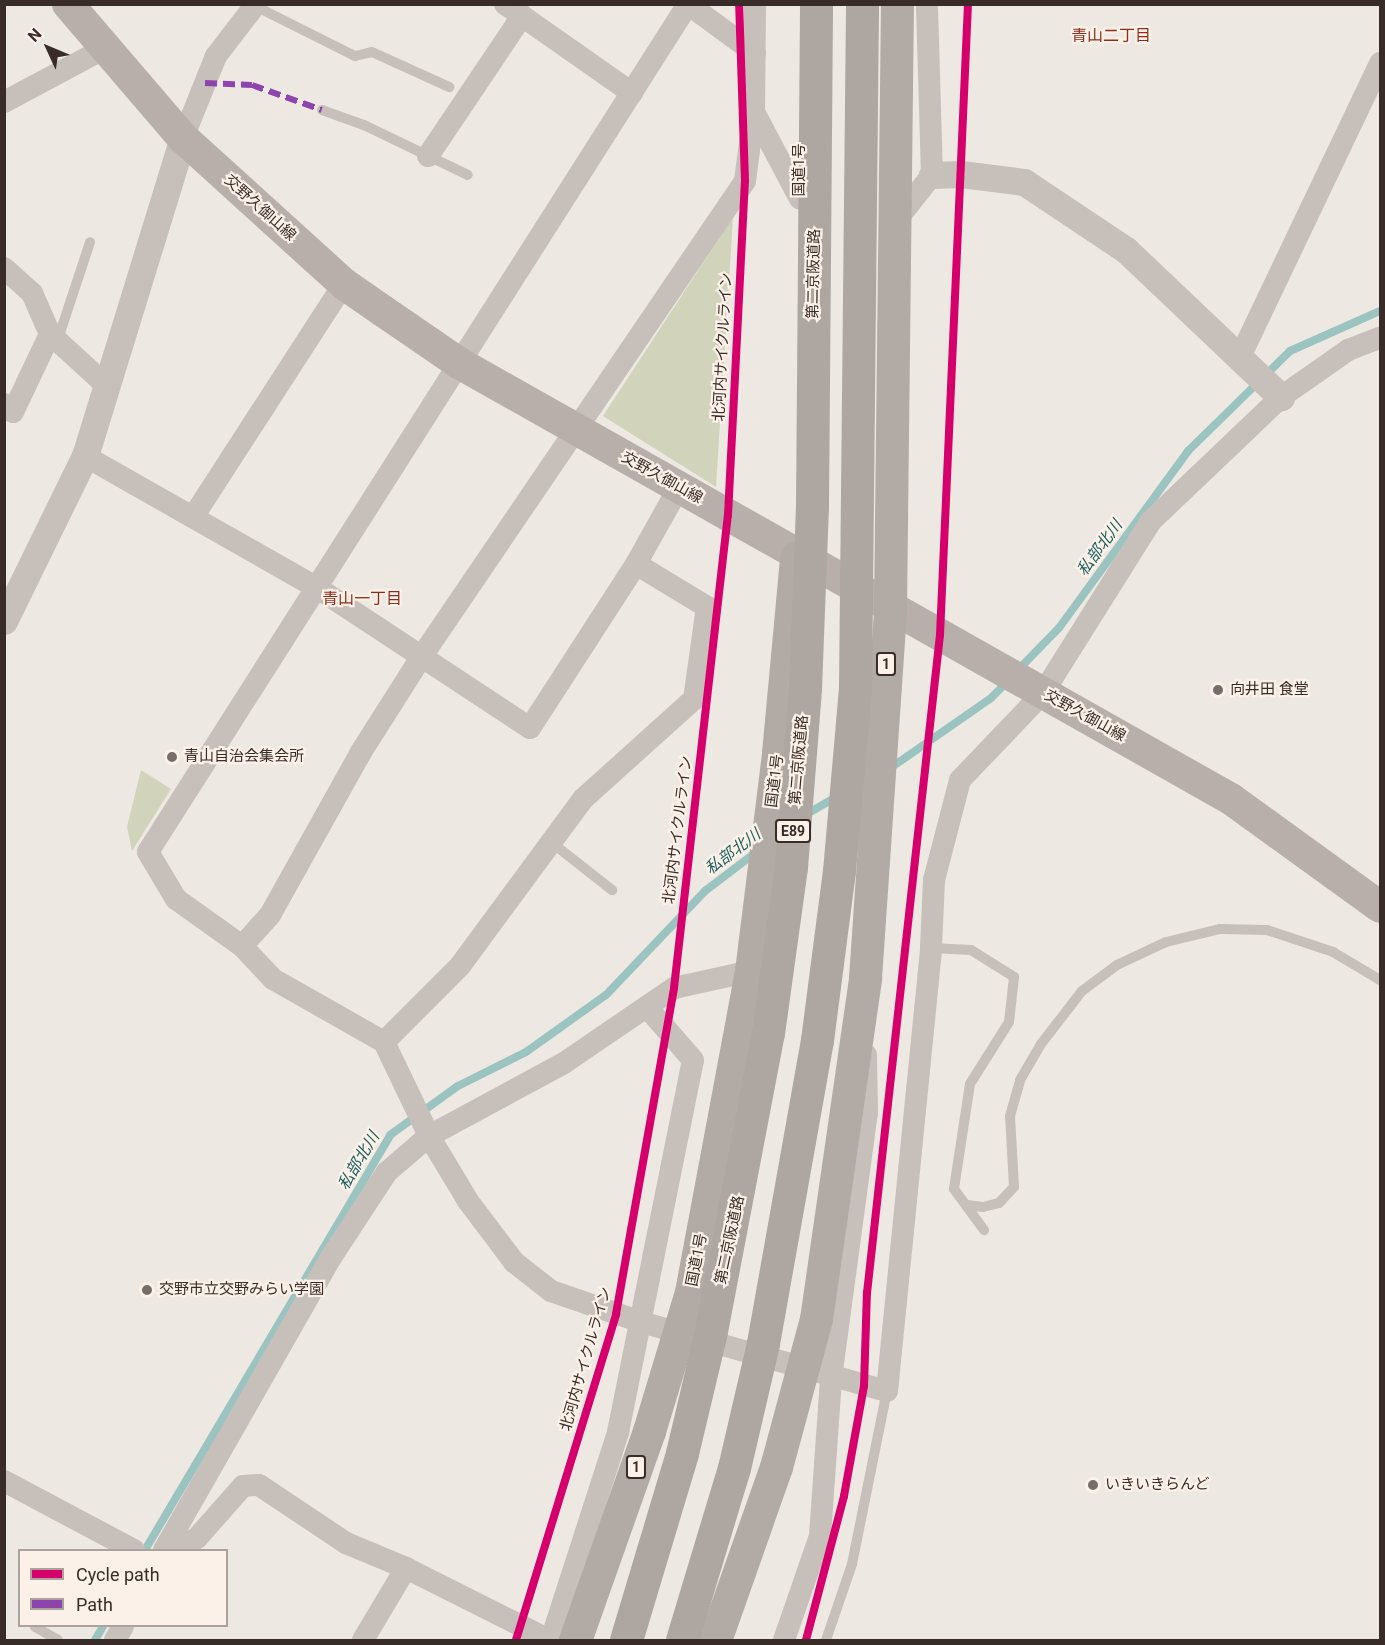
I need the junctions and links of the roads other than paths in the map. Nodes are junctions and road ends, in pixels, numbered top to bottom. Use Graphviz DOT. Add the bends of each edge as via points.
graph roads {
  1 [pos="68,4"];
  2 [pos="688,4"];
  3 [pos="755,4"];
  4 [pos="801,4"];
  5 [pos="816,4"];
  6 [pos="862,4"];
  7 [pos="897,4"];
  8 [pos="927,4"];
  9 [pos="255,5"];
  10 [pos="514,10"];
  11 [pos="105,48"];
  12 [pos="755,53"];
  13 [pos="1380,63"];
  14 [pos="449,87"];
  15 [pos="632,93"];
  16 [pos="4,102"];
  17 [pos="322,110"];
  18 [pos="754,112"];
  19 [pos="183,138"];
  20 [pos="428,156"];
  21 [pos="468,175"];
  22 [pos="932,175"];
  23 [pos="800,199"];
  24 [pos="895,222"];
  25 [pos="90,242"];
  26 [pos="4,268"];
  27 [pos="344,284"];
  28 [pos="54,336"];
  29 [pos="1380,338"];
  30 [pos="1239,359"];
  31 [pos="459,363"];
  32 [pos="107,386"];
  33 [pos="1281,396"];
  34 [pos="4,404"];
  35 [pos="578,431"];
  36 [pos="85,456"];
  37 [pos="679,487"];
  38 [pos="193,517"];
  39 [pos="796,550"];
  40 [pos="636,564"];
  41 [pos="316,587"];
  42 [pos="890,609"];
  43 [pos="4,621"];
  44 [pos="422,656"];
  45 [pos="1043,693"];
  46 [pos="551,842"];
  47 [pos="612,890"];
  48 [pos="1380,907"];
  49 [pos="242,946"];
  50 [pos="931,948"];
  51 [pos="751,971"];
  52 [pos="865,978"];
  53 [pos="1380,980"];
  54 [pos="647,1007"];
  55 [pos="384,1042"];
  56 [pos="429,1136"];
  57 [pos="966,1205"];
  58 [pos="984,1230"];
  59 [pos="641,1322"];
  60 [pos="831,1378"];
  61 [pos="887,1391"];
  62 [pos="4,1481"];
  63 [pos="130,1549"];
  64 [pos="165,1549"];
  65 [pos="180,1549"];
  66 [pos="406,1568"];
  67 [pos="35,1627"];
  68 [pos="122,1627"];
  69 [pos="58,1641"];
  70 [pos="115,1641"];
  71 [pos="363,1641"];
  72 [pos="550,1641"];
  73 [pos="575,1641"];
  74 [pos="626,1641"];
  75 [pos="682,1641"];
  76 [pos="715,1641"];
  77 [pos="784,1641"];
  78 [pos="826,1641"];
  1 -- 11 [label="main road, 交野久御山線"];
  2 -- 12 [label="street"];
  2 -- 15 [label="street"];
  3 -- 12 [label="street"];
  4 -- 23 [label="highway, 国道1号 / 1"];
  5 -- 74 [label="highway, 第二京阪道路 / E89, bridge" via="812,507 805,688 790,867 768,1033 711,1331 682,1453"];
  6 -- 75 [label="highway, bridge" via="856,675 839,871 817,1041 763,1343 734,1468"];
  7 -- 24 [label="highway, 1"];
  8 -- 22 [label="street"];
  9 -- 14 [label="lane" via="355,56 372,52"];
  9 -- 19 [label="street" via="216,56"];
  10 -- 15 [label="street"];
  10 -- 20 [label="street"];
  11 -- 16 [label="street"];
  11 -- 19 [label="main road, 交野久御山線"];
  12 -- 18 [label="street"];
  13 -- 30 [label="street"];
  15 -- 31 [label="street"];
  17 -- 20 [label="lane"];
  18 -- 23 [label="street"];
  18 -- 35 [label="street" via="745,180"];
  19 -- 27 [label="main road, 交野久御山線"];
  19 -- 32 [label="street"];
  20 -- 21 [label="lane"];
  22 -- 24 [label="street"];
  22 -- 30 [label="street" via="961,174 1024,182 1126,250"];
  23 -- 39 [label="highway, 国道1号 / 1"];
  24 -- 42 [label="highway, 1"];
  25 -- 28 [label="lane"];
  26 -- 28 [label="street" via="33,293"];
  27 -- 31 [label="main road, 交野久御山線"];
  27 -- 38 [label="street"];
  28 -- 32 [label="street"];
  28 -- 34 [label="street" via="13,412"];
  29 -- 33 [label="street" via="1348,350"];
  30 -- 33 [label="street"];
  31 -- 35 [label="main road, 交野久御山線"];
  31 -- 41 [label="street"];
  32 -- 36 [label="street"];
  33 -- 45 [label="street" via="1151,521"];
  35 -- 37 [label="main road, 交野久御山線"];
  35 -- 44 [label="street"];
  36 -- 38 [label="street"];
  36 -- 43 [label="street"];
  37 -- 39 [label="main road, 交野久御山線"];
  37 -- 40 [label="street"];
  38 -- 41 [label="street"];
  39 -- 42 [label="main road, 交野久御山線"];
  39 -- 51 [label="highway, 国道1号 / 1" via="778,753"];
  40 -- 44 [label="street" via="530,728"];
  40 -- 46 [label="street" via="707,607 694,699 583,799"];
  41 -- 44 [label="street"];
  41 -- 49 [label="street" via="148,852 176,899"];
  42 -- 45 [label="main road, 交野久御山線"];
  42 -- 52 [label="highway, 1"];
  44 -- 49 [label="street" via="361,752 270,915"];
  45 -- 48 [label="main road, 交野久御山線" via="1231,799"];
  45 -- 50 [label="street" via="960,780 934,880"];
  46 -- 47 [label="lane"];
  46 -- 55 [label="street" via="460,966"];
  49 -- 55 [label="street" via="273,979"];
  50 -- 57 [label="lane" via="971,950 1014,977 1010,1022 970,1084 954,1189"];
  50 -- 61 [label="street"];
  51 -- 54 [label="street" via="674,988"];
  51 -- 73 [label="highway, 国道1号 / 1, bridge" via="691,1292 648,1431"];
  52 -- 60 [label="street" via="867,1113"];
  52 -- 76 [label="highway, 1, bridge" via="816,1319 776,1467"];
  53 -- 57 [label="lane" via="1333,952 1267,930 1220,929 1166,942 1116,965 1082,991 1041,1044 1020,1080 1010,1116 1014,1187 999,1203 983,1207"];
  54 -- 56 [label="street" via="564,1063"];
  54 -- 59 [label="street" via="693,1060"];
  55 -- 56 [label="street"];
  56 -- 59 [label="street" via="468,1202 514,1262 550,1291"];
  56 -- 64 [label="street" via="387,1172 330,1260"];
  57 -- 58 [label="lane"];
  59 -- 60 [label="street"];
  59 -- 72 [label="street" via="618,1432"];
  60 -- 61 [label="street"];
  60 -- 77 [label="street" via="820,1536"];
  61 -- 78 [label="lane" via="852,1563"];
  62 -- 63 [label="street"];
  65 -- 66 [label="street" via="197,1538 243,1486 259,1485 346,1543"];
  66 -- 71 [label="street"];
  66 -- 72 [label="street"];
  67 -- 69 [label="lane"];
  68 -- 70 [label="street"];
}
